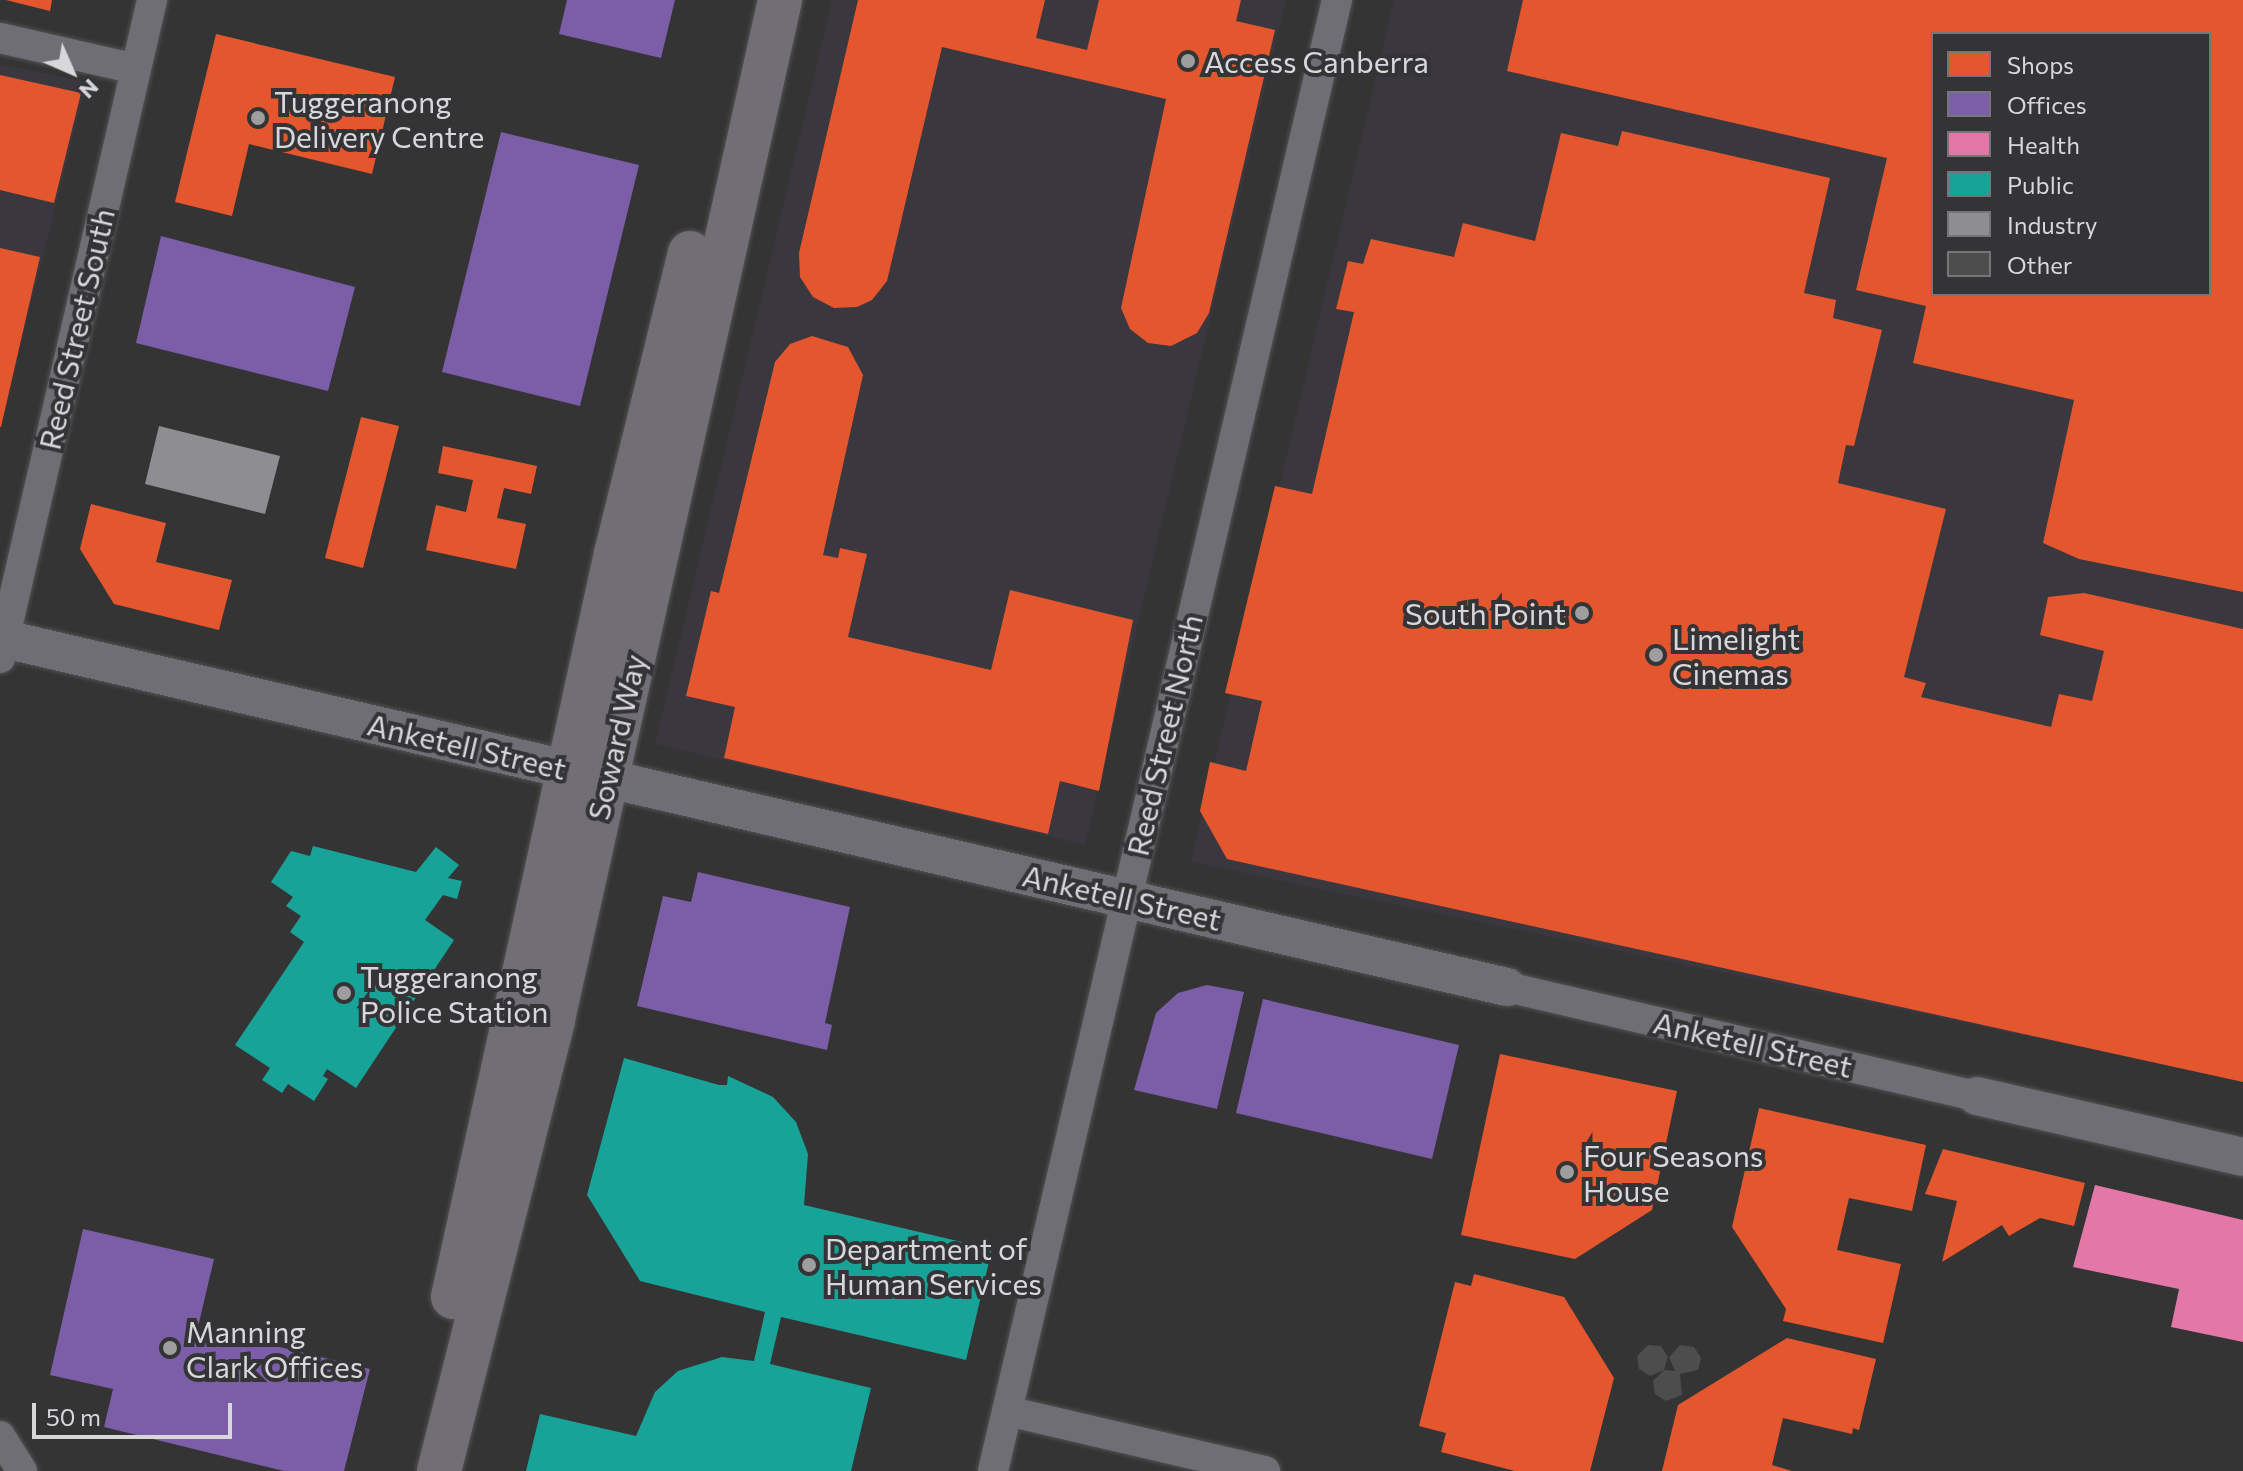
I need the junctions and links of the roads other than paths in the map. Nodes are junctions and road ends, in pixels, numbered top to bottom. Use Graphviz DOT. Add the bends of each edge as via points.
graph roads {
  1 [pos="152,0"];
  2 [pos="752,0"];
  3 [pos="780,0"];
  4 [pos="1337,0"];
  5 [pos="0,38"];
  6 [pos="136,69"];
  7 [pos="1,645"];
  8 [pos="587,774"];
  9 [pos="1126,899"];
  10 [pos="1507,987"];
  11 [pos="1977,1096"];
  12 [pos="2243,1157"];
  13 [pos="1007,1411"];
  14 [pos="0,1436"];
  15 [pos="22,1471"];
  16 [pos="412,1471"];
  17 [pos="439,1471"];
  18 [pos="993,1471"];
  19 [pos="1265,1471"];
  1 -- 6 [label="street, Reed Street South"];
  2 -- 8 [label="main road, Soward Way"];
  3 -- 8 [label="main road, Soward Way"];
  4 -- 9 [label="street, Reed Street North"];
  5 -- 6 [label="street"];
  6 -- 7 [label="street, Reed Street South"];
  7 -- 8 [label="street, Anketell Street"];
  8 -- 9 [label="street, Anketell Street"];
  8 -- 16 [label="main road, Soward Way"];
  8 -- 17 [label="main road, Soward Way" via="538,1083"];
  9 -- 10 [label="street, Anketell Street"];
  9 -- 13 [label="street, Reed Street North"];
  10 -- 11 [label="street, Anketell Street"];
  11 -- 12 [label="street, Anketell Street"];
  13 -- 18 [label="street, Reed Street North"];
  13 -- 19 [label="street"];
  14 -- 15 [label="street"];
}
